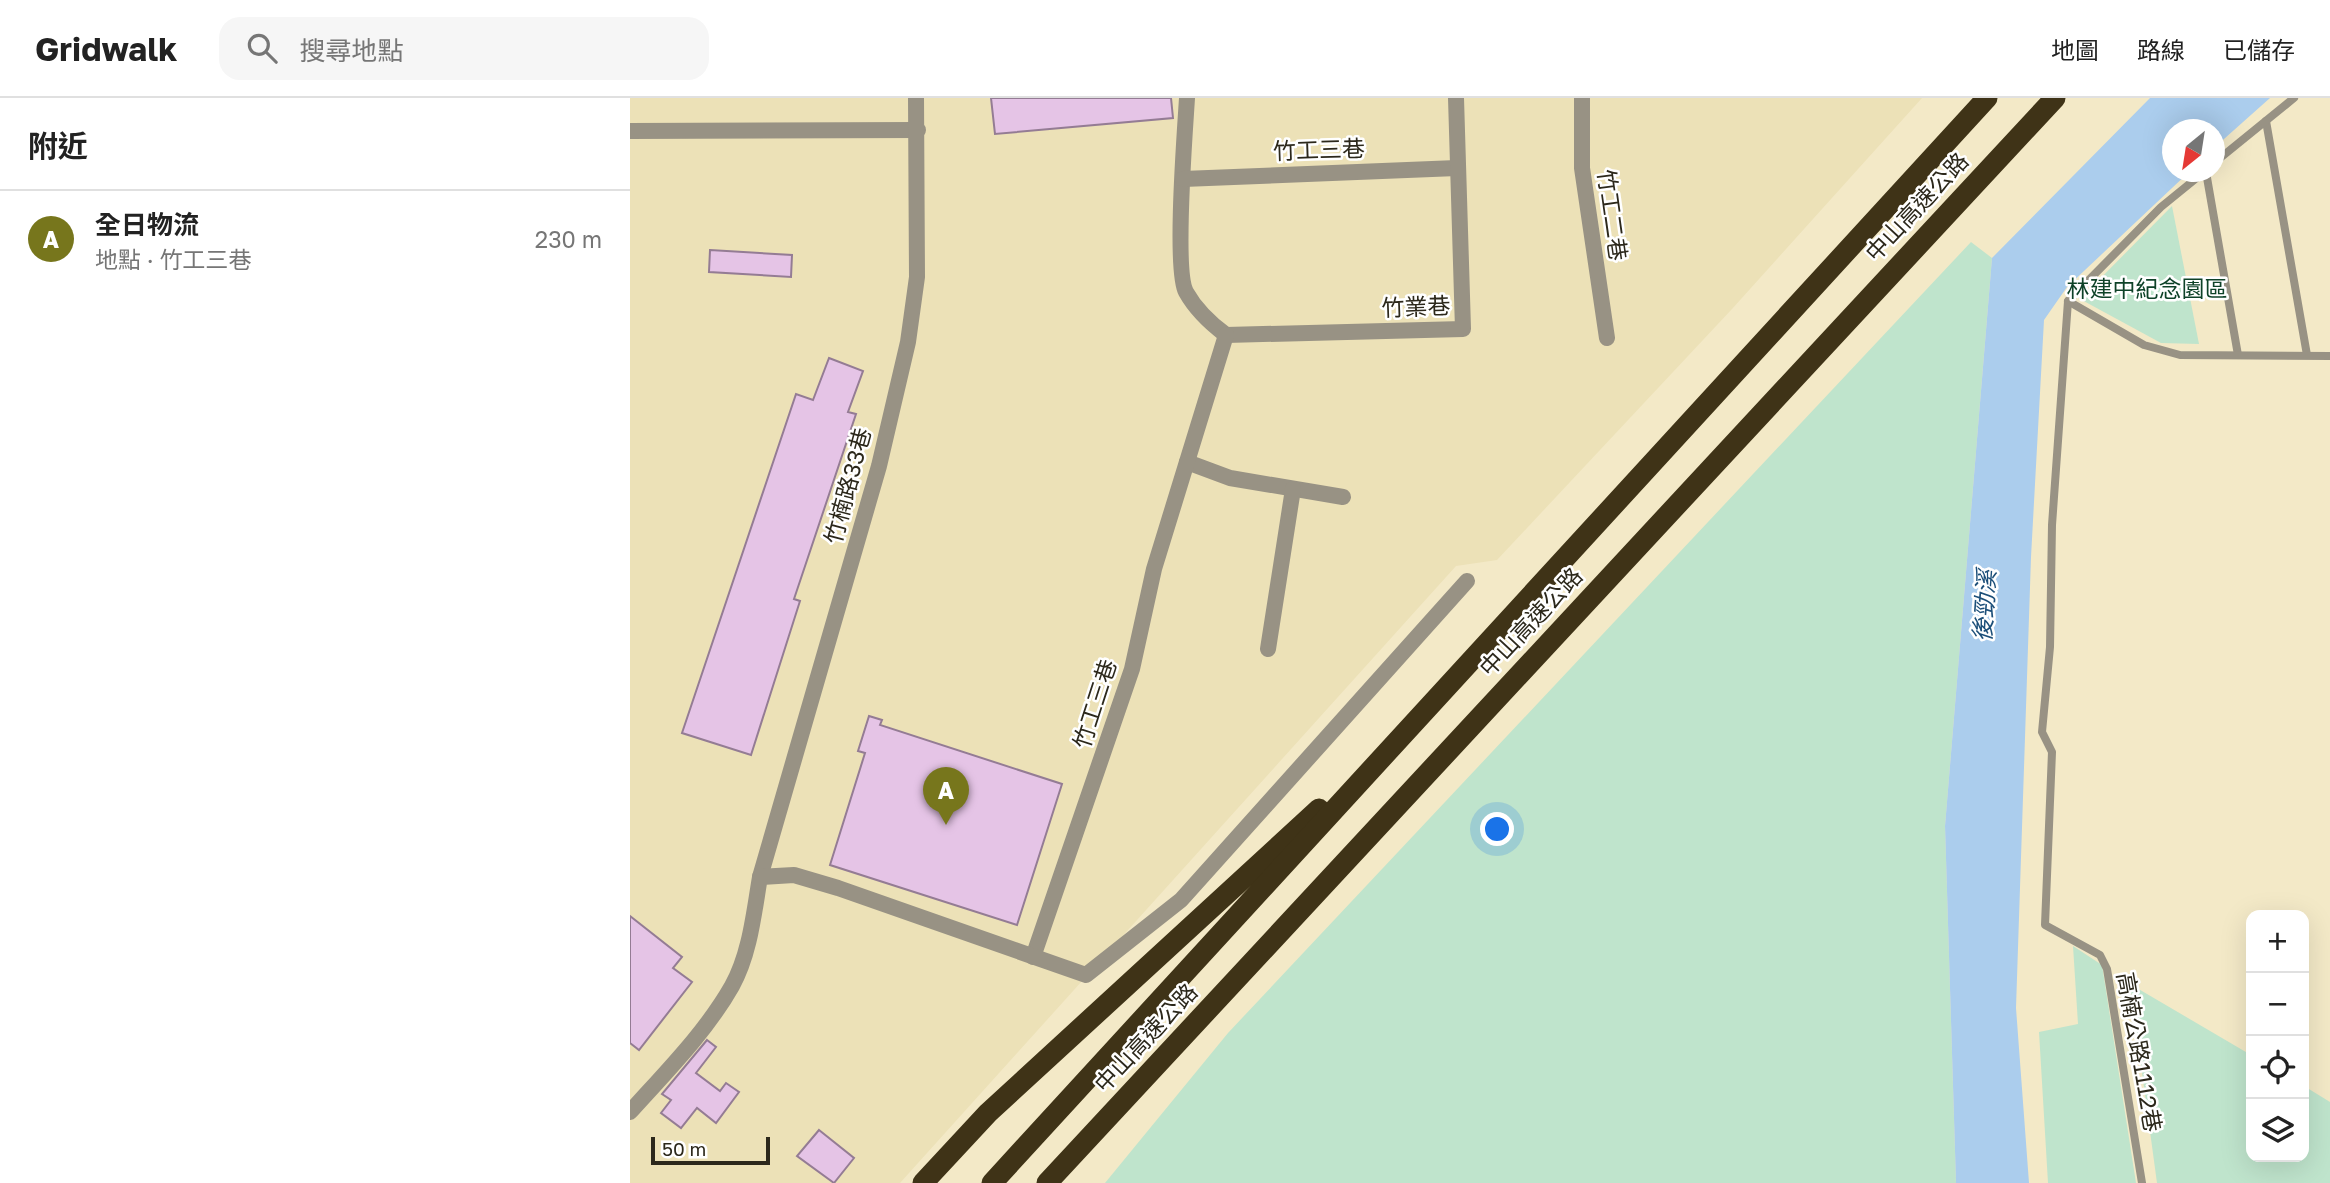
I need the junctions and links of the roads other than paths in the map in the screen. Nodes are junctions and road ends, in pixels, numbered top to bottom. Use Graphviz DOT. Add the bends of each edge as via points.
graph roads {
  1 [pos="916,98"];
  2 [pos="1187,98"];
  3 [pos="1456,98"];
  4 [pos="1582,98"];
  5 [pos="1987,98"];
  6 [pos="2055,98"];
  7 [pos="2294,98"];
  8 [pos="2266,121"];
  9 [pos="918,130"];
  10 [pos="630,131"];
  11 [pos="2225,154"];
  12 [pos="1457,168"];
  13 [pos="1183,178"];
  14 [pos="2192,182"];
  15 [pos="2207,182"];
  16 [pos="2068,300"];
  17 [pos="1226,335"];
  18 [pos="1607,338"];
  19 [pos="2238,355"];
  20 [pos="2307,355"];
  21 [pos="2330,356"];
  22 [pos="1187,463"];
  23 [pos="1293,489"];
  24 [pos="1343,497"];
  25 [pos="1467,581"];
  26 [pos="1268,649"];
  27 [pos="1441,695"];
  28 [pos="760,877"];
  29 [pos="1033,957"];
  30 [pos="1159,1062"];
  31 [pos="630,1112"];
  32 [pos="923,1183"];
  33 [pos="992,1183"];
  34 [pos="1047,1183"];
  35 [pos="1065,1183"];
  36 [pos="2142,1183"];
  1 -- 9 [label="street, 竹楠路33巷"];
  2 -- 13 [label="street"];
  3 -- 12 [label="street, 竹業巷"];
  4 -- 18 [label="street, 竹工二巷" via="1582,168"];
  5 -- 27 [label="highway, 中山高速公路"];
  6 -- 30 [label="highway, 中山高速公路"];
  7 -- 8 [label="lane"];
  8 -- 11 [label="lane"];
  8 -- 20 [label="lane"];
  9 -- 10 [label="street"];
  9 -- 28 [label="street, 竹楠路33巷" via="917,276 908,342 879,466"];
  12 -- 13 [label="street, 竹工三巷"];
  12 -- 17 [label="street, 竹業巷" via="1463,329"];
  13 -- 17 [label="street" via="1184,290 1204,318"];
  14 -- 16 [label="lane"];
  15 -- 19 [label="lane"];
  16 -- 19 [label="lane" via="2144,345 2180,355"];
  16 -- 36 [label="lane, 高楠公路1112巷" via="2042,724 2052,752 2045,925 2100,955 2107,969"];
  17 -- 22 [label="street, 竹工三巷"];
  19 -- 20 [label="lane"];
  20 -- 21 [label="lane"];
  22 -- 23 [label="street" via="1230,478"];
  22 -- 29 [label="street, 竹工三巷" via="1154,569 1132,668"];
  23 -- 24 [label="street"];
  23 -- 26 [label="street"];
  25 -- 29 [label="street" via="1181,900 1086,975"];
  27 -- 32 [label="highway" via="988,1113"];
  27 -- 33 [label="highway, 中山高速公路"];
  28 -- 29 [label="street" via="794,875 816,881"];
  28 -- 31 [label="street, 竹楠路33巷" via="750,934 732,985 681,1056"];
  30 -- 34 [label="highway, 中山高速公路"];
  30 -- 35 [label="highway"];
}
